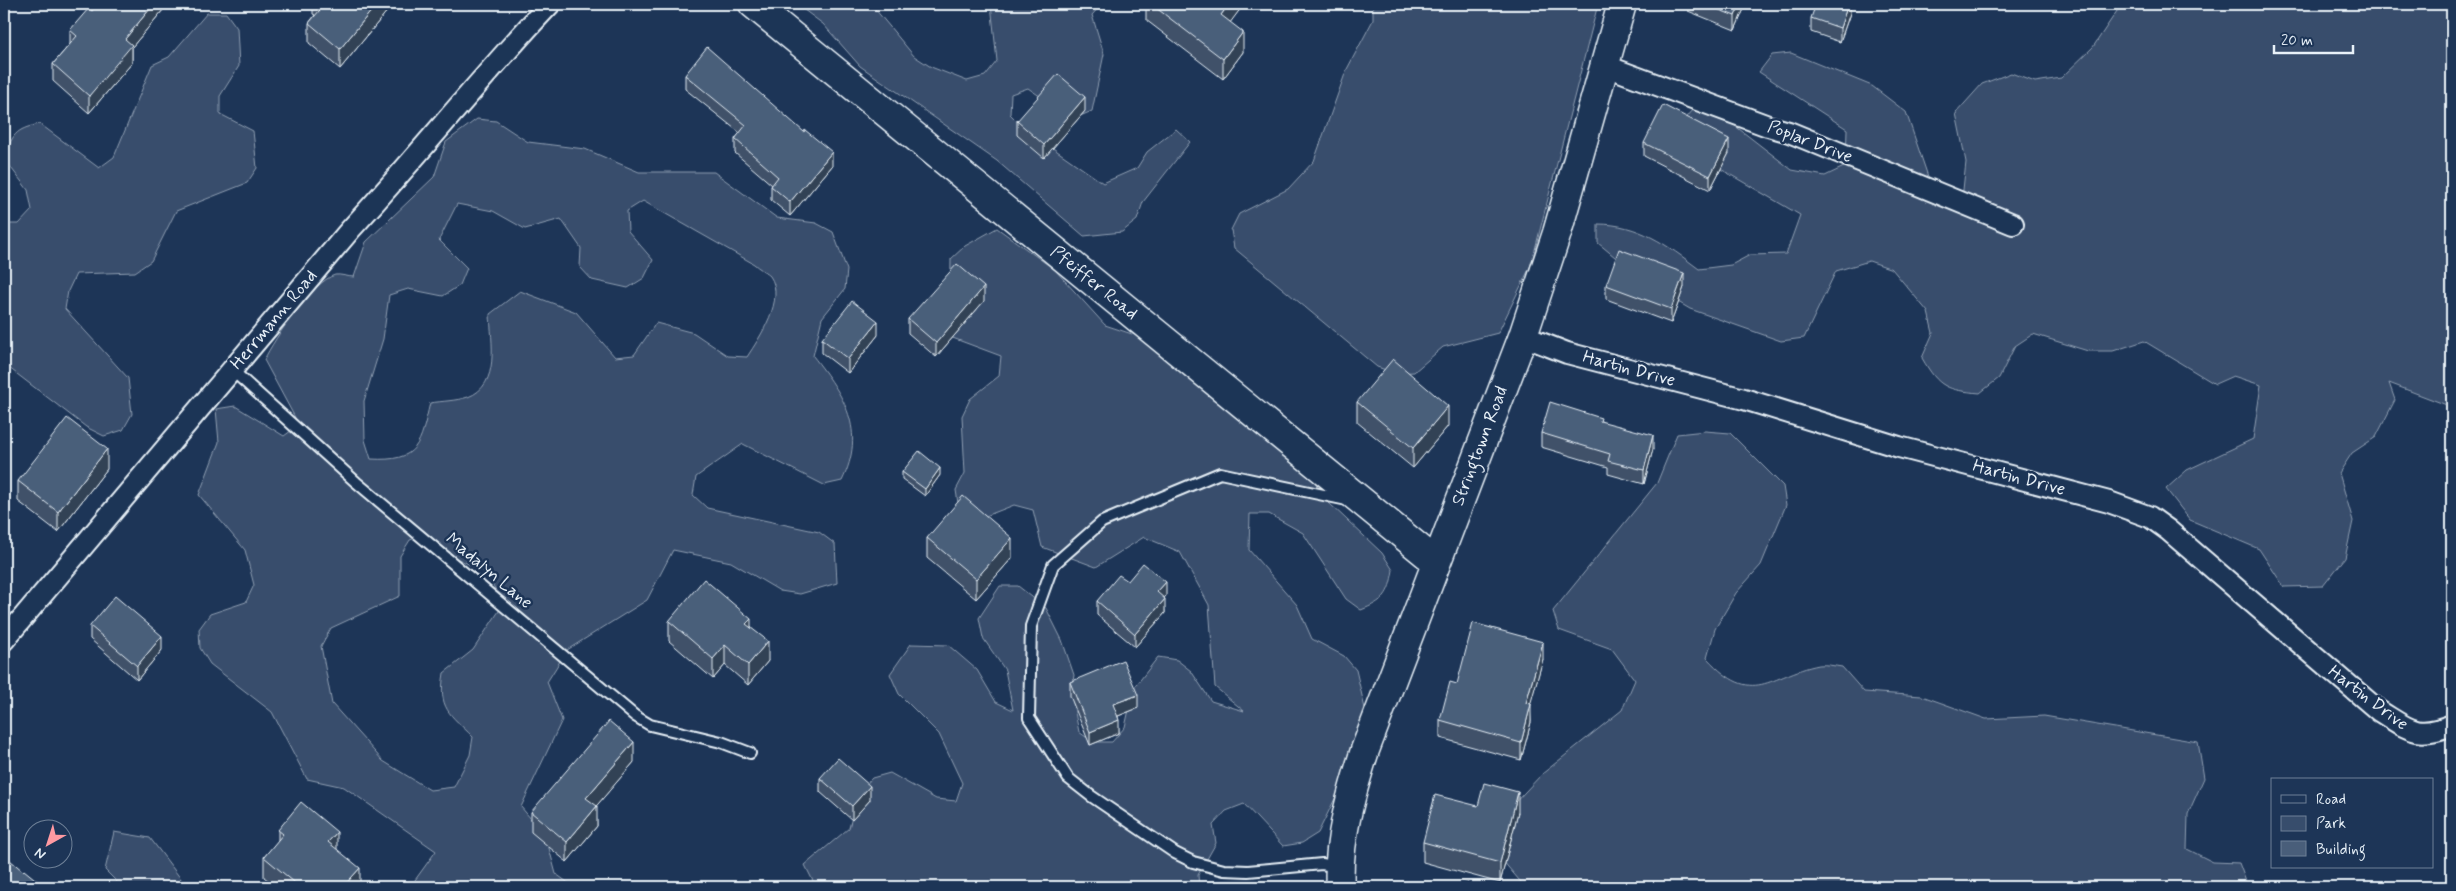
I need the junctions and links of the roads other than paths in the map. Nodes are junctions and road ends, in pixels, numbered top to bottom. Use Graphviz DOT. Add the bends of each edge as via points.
graph roads {
  1 [pos="550,4"];
  2 [pos="753,4"];
  3 [pos="1622,4"];
  4 [pos="1606,66"];
  5 [pos="2012,224"];
  6 [pos="1523,336"];
  7 [pos="232,370"];
  8 [pos="1368,505"];
  9 [pos="1436,562"];
  10 [pos="4,640"];
  11 [pos="2452,725"];
  12 [pos="750,752"];
  13 [pos="1339,877"];
  1 -- 7 [label="street, Herrmann Road" via="493,65"];
  2 -- 8 [label="main road, Pfeiffer Road"];
  3 -- 4 [label="main road, Stringtown Road"];
  4 -- 5 [label="street, Poplar Drive" via="1789,132"];
  4 -- 6 [label="main road, Stringtown Road"];
  6 -- 9 [label="main road, Stringtown Road"];
  6 -- 11 [label="street, Hartin Drive" via="1567,353 1744,399 1899,447 2109,502 2150,517 2380,711 2411,731 2423,734"];
  7 -- 10 [label="street, Herrmann Road"];
  7 -- 12 [label="lane, Madalyn Lane" via="356,482 635,716 650,724"];
  8 -- 9 [label="main road, Pfeiffer Road"];
  8 -- 13 [label="lane" via="1220,473 1102,522 1053,564 1031,626 1029,718 1068,778 1193,862 1224,870 1248,871 1322,864"];
  9 -- 13 [label="main road, Stringtown Road" via="1365,750 1351,796"];
}
